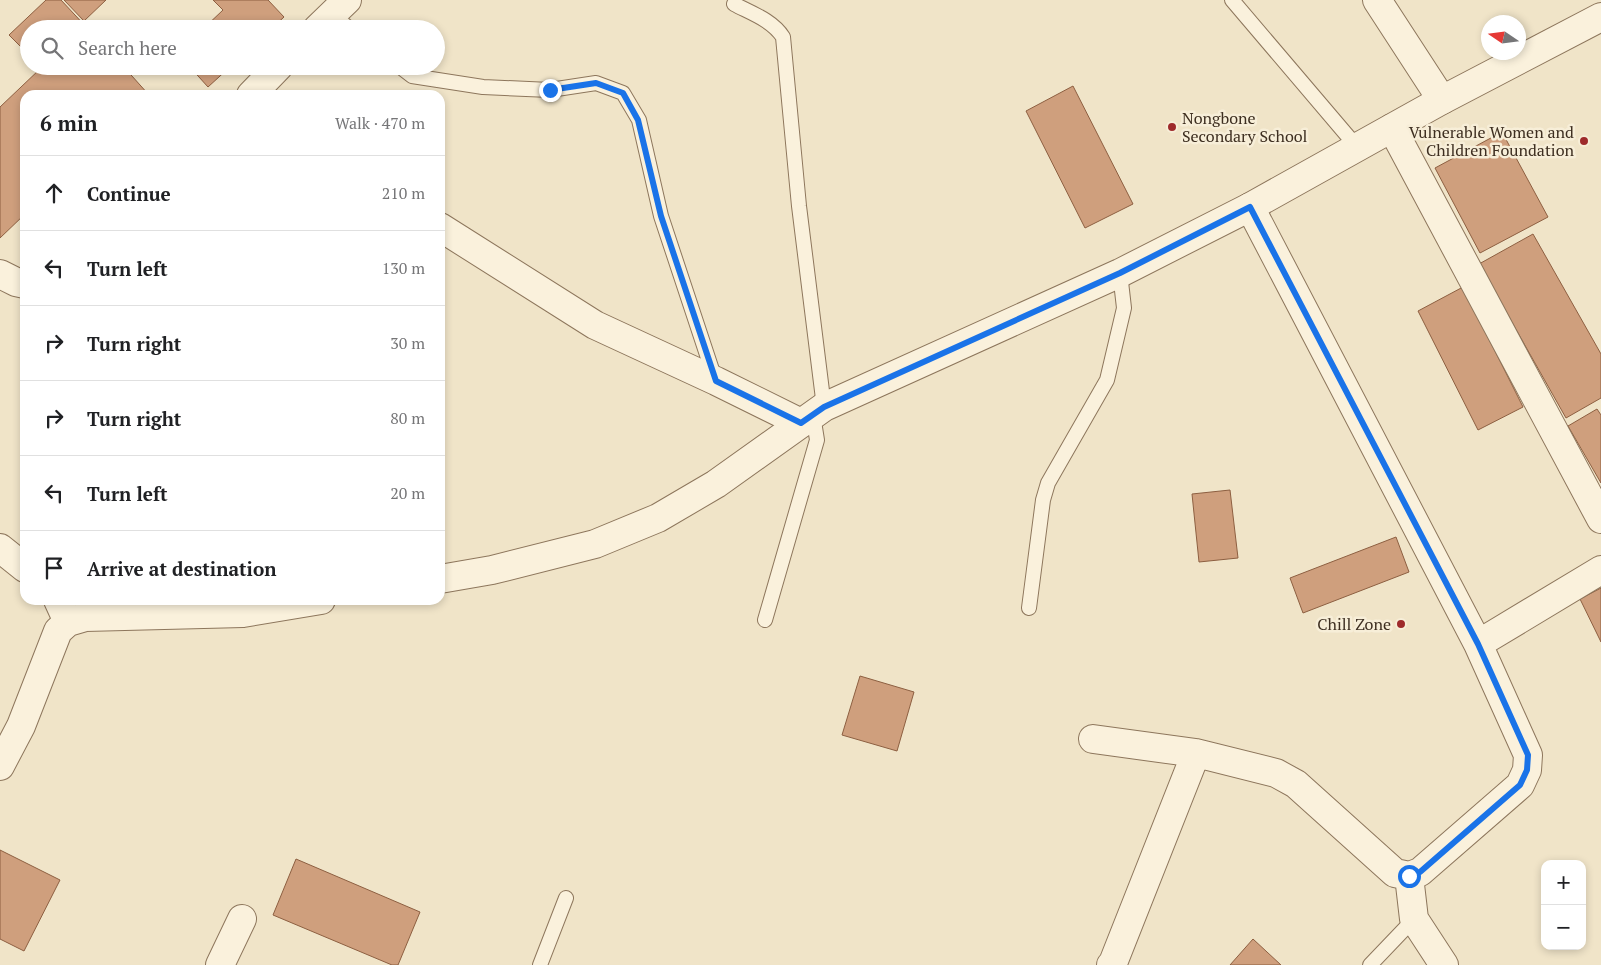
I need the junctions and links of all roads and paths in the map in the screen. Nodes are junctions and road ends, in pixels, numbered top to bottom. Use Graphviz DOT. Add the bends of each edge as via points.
graph roads {
  1 [pos="1232,0"];
  2 [pos="1377,0"];
  3 [pos="734,4"];
  4 [pos="1601,17"];
  5 [pos="271,75"];
  6 [pos="411,75"];
  7 [pos="259,90"];
  8 [pos="1442,100"];
  9 [pos="1392,128"];
  10 [pos="1357,147"];
  11 [pos="1250,207"];
  12 [pos="445,230"];
  13 [pos="1120,273"];
  14 [pos="0,274"];
  15 [pos="20,283"];
  16 [pos="716,381"];
  17 [pos="813,415"];
  18 [pos="1601,519"];
  19 [pos="0,548"];
  20 [pos="20,564"];
  21 [pos="1601,570"];
  22 [pos="445,578"];
  23 [pos="293,605"];
  24 [pos="1028,608"];
  25 [pos="63,611"];
  26 [pos="765,620"];
  27 [pos="1478,644"];
  28 [pos="1093,739"];
  29 [pos="1196,753"];
  30 [pos="0,766"];
  31 [pos="1409,876"];
  32 [pos="566,898"];
  33 [pos="242,919"];
  34 [pos="1414,919"];
  35 [pos="220,965"];
  36 [pos="540,965"];
  37 [pos="1111,965"];
  38 [pos="1370,965"];
  39 [pos="1444,965"];
  1 -- 10 [label="lane"];
  2 -- 8 [label="street"];
  3 -- 17 [label="lane" via="778,29 783,37 799,206"];
  4 -- 8 [label="street"];
  5 -- 7 [label="street"];
  6 -- 16 [label="lane" via="483,87 550,90 596,83 623,93 638,120 661,216"];
  8 -- 9 [label="street"];
  9 -- 10 [label="street"];
  9 -- 18 [label="street"];
  10 -- 11 [label="street"];
  11 -- 13 [label="street"];
  11 -- 27 [label="street"];
  12 -- 16 [label="street" via="595,325"];
  13 -- 17 [label="street"];
  13 -- 24 [label="lane" via="1124,308 1107,380 1048,483"];
  14 -- 15 [label="street"];
  16 -- 17 [label="street"];
  17 -- 22 [label="street" via="716,484 658,518 595,544"];
  17 -- 26 [label="lane" via="817,440"];
  19 -- 20 [label="street"];
  21 -- 27 [label="street"];
  23 -- 25 [label="street" via="243,614 85,617"];
  25 -- 30 [label="street" via="51,654 21,726"];
  27 -- 31 [label="street" via="1528,755 1527,770 1520,785 1420,872"];
  28 -- 29 [label="street"];
  29 -- 31 [label="street" via="1276,773 1296,784 1395,873"];
  29 -- 37 [label="street"];
  31 -- 34 [label="street"];
  32 -- 36 [label="lane"];
  33 -- 35 [label="street"];
  34 -- 38 [label="lane"];
  34 -- 39 [label="street"];
}
